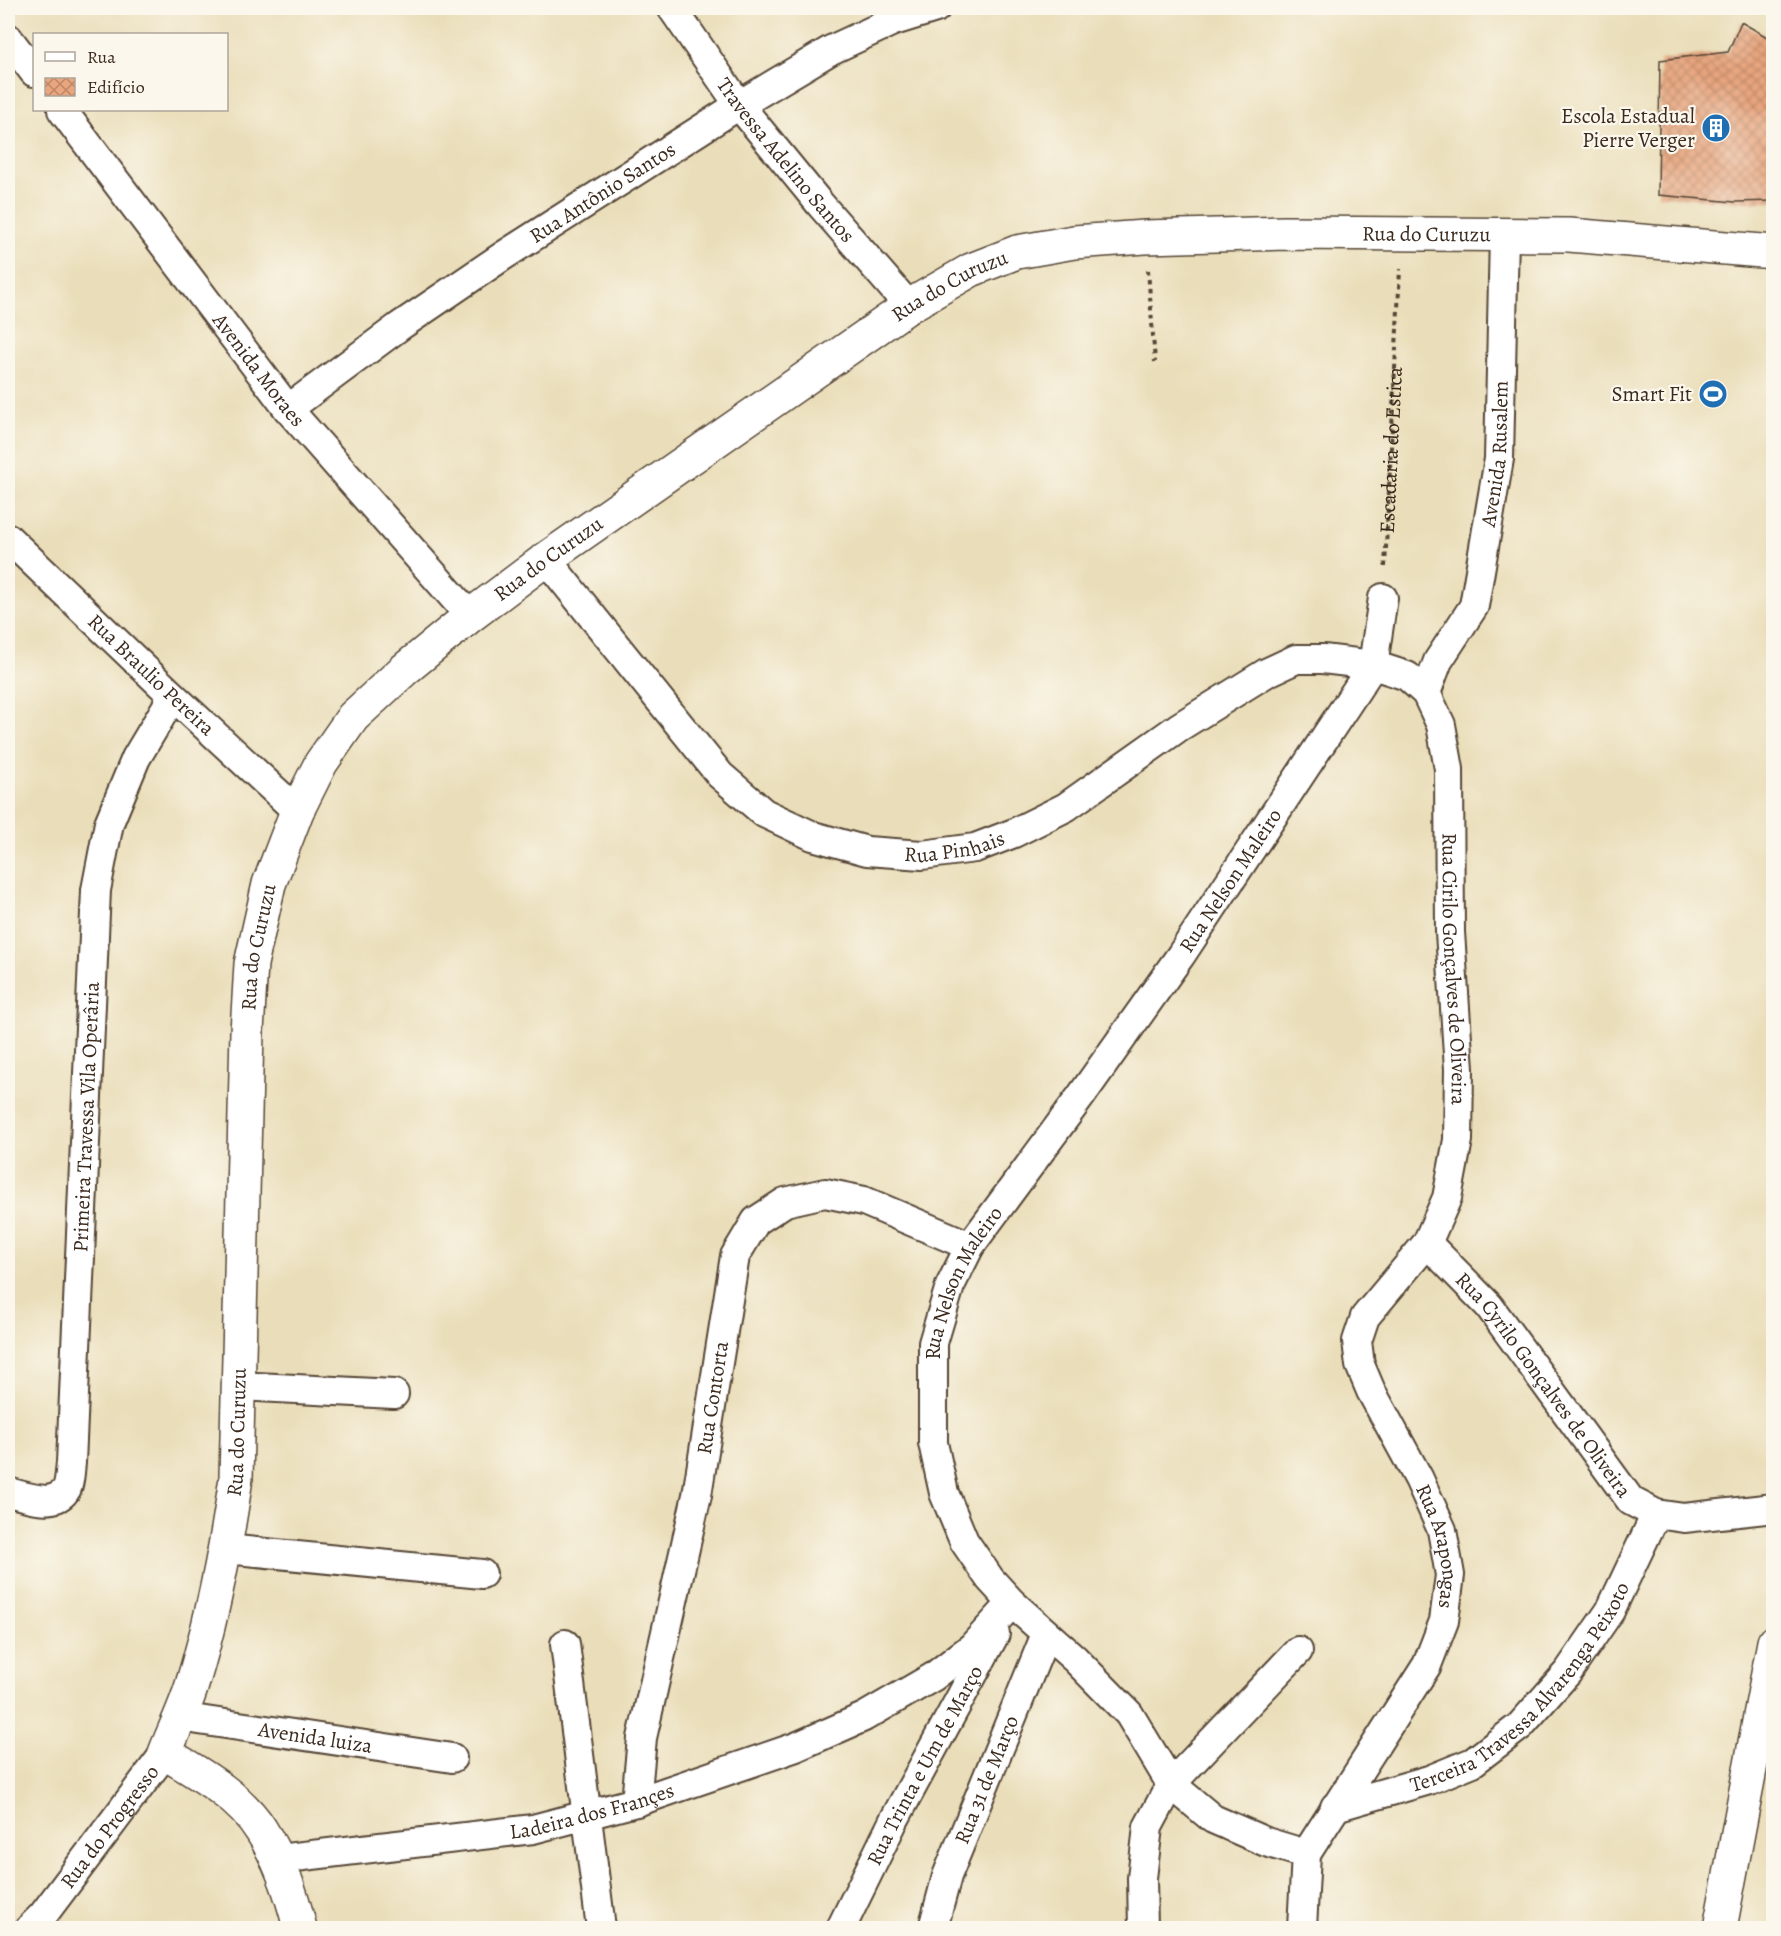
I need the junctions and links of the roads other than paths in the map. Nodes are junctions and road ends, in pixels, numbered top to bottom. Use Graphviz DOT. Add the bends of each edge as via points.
graph roads {
  1 [pos="672,8"];
  2 [pos="936,8"];
  3 [pos="8,38"];
  4 [pos="33,71"];
  5 [pos="740,105"];
  6 [pos="63,111"];
  7 [pos="1504,235"];
  8 [pos="1773,252"];
  9 [pos="909,306"];
  10 [pos="288,409"];
  11 [pos="8,538"];
  12 [pos="546,559"];
  13 [pos="1383,598"];
  14 [pos="470,616"];
  15 [pos="1373,665"];
  16 [pos="1426,693"];
  17 [pos="173,696"];
  18 [pos="297,812"];
  19 [pos="1427,1243"];
  20 [pos="970,1246"];
  21 [pos="239,1386"];
  22 [pos="394,1394"];
  23 [pos="8,1492"];
  24 [pos="1773,1508"];
  25 [pos="1656,1514"];
  26 [pos="226,1549"];
  27 [pos="482,1574"];
  28 [pos="1012,1603"];
  29 [pos="1046,1634"];
  30 [pos="1773,1642"];
  31 [pos="566,1644"];
  32 [pos="1298,1651"];
  33 [pos="179,1717"];
  34 [pos="165,1753"];
  35 [pos="452,1758"];
  36 [pos="1171,1784"];
  37 [pos="636,1802"];
  38 [pos="1335,1807"];
  39 [pos="588,1816"];
  40 [pos="1306,1854"];
  41 [pos="278,1860"];
  42 [pos="30,1929"];
  43 [pos="300,1929"];
  44 [pos="600,1929"];
  45 [pos="841,1929"];
  46 [pos="933,1929"];
  47 [pos="1143,1929"];
  48 [pos="1302,1929"];
  49 [pos="1720,1929"];
  1 -- 5 [label="street, Travessa Adelino Santos"];
  2 -- 5 [label="street, Rua Antônio Santos" via="891,22 831,50"];
  3 -- 4 [label="street"];
  5 -- 9 [label="street, Travessa Adelino Santos"];
  5 -- 10 [label="street, Rua Antônio Santos" via="503,256"];
  6 -- 10 [label="street, Avenida Moraes"];
  7 -- 8 [label="street, Rua do Curuzu" via="1569,235"];
  7 -- 9 [label="street, Rua do Curuzu" via="1273,233 1074,242 1017,252 971,270"];
  7 -- 16 [label="street, Avenida Rusalem" via="1499,459 1474,606 1438,660"];
  9 -- 12 [label="street, Rua do Curuzu"];
  10 -- 14 [label="street, Avenida Moraes"];
  11 -- 17 [label="street, Rua Braulio Pereira"];
  12 -- 14 [label="street, Rua do Curuzu"];
  12 -- 15 [label="street, Rua Pinhais" via="720,775 764,813 813,836 867,851 922,855 975,848 1066,807 1179,727 1296,659"];
  13 -- 15 [label="street"];
  14 -- 18 [label="street, Rua do Curuzu" via="353,717 321,764"];
  15 -- 16 [label="street, Rua Pinhais" via="1407,676"];
  15 -- 20 [label="street, Rua Nelson Maleiro" via="1181,955"];
  16 -- 19 [label="street, Rua Cirilo Gonçalves de Oliveira" via="1441,725 1449,769 1450,932 1459,1069 1458,1140 1447,1198"];
  17 -- 18 [label="street, Rua Braulio Pereira"];
  17 -- 23 [label="street, Primeira Travessa Vila Operâria" via="136,758 109,823 96,890 67,1488 58,1497 45,1500"];
  18 -- 21 [label="street, Rua do Curuzu" via="269,884 252,964"];
  19 -- 25 [label="street, Rua Cyrilo Gonçalves de Oliveira" via="1489,1306 1631,1501"];
  19 -- 38 [label="street, Rua Arapongas" via="1365,1317 1357,1341 1359,1365 1442,1530 1450,1575 1444,1621 1427,1665"];
  20 -- 28 [label="street, Rua Nelson Maleiro" via="950,1286 933,1343 933,1443 944,1492 964,1541"];
  20 -- 37 [label="street, Rua Contorta" via="864,1201 825,1193 785,1202 756,1221 735,1256 697,1495 642,1738"];
  21 -- 22 [label="street"];
  21 -- 26 [label="street, Rua do Curuzu" via="236,1478"];
  24 -- 25 [label="street, Rua Cyrilo Gonçalves de Oliveira" via="1684,1518"];
  25 -- 38 [label="street, Terceira Travessa Alvarenga Peixoto" via="1610,1611 1568,1672 1520,1726 1473,1762 1420,1783"];
  26 -- 27 [label="street"];
  26 -- 33 [label="street, Rua do Curuzu" via="192,1686"];
  28 -- 29 [label="street, Rua Nelson Maleiro"];
  28 -- 37 [label="street, Ladeira dos Françes" via="964,1653 933,1677 864,1717 796,1747"];
  28 -- 45 [label="street, Rua Trinta e Um de Março" via="893,1822"];
  29 -- 36 [label="street, Rua Nelson Maleiro" via="1130,1714"];
  29 -- 46 [label="street, Rua 31 de Março" via="947,1876"];
  30 -- 49 [label="street"];
  31 -- 39 [label="street"];
  32 -- 36 [label="street"];
  33 -- 34 [label="street, Rua do Curuzu"];
  33 -- 35 [label="street, Avenida luiza"];
  34 -- 41 [label="street" via="232,1798 260,1828"];
  34 -- 42 [label="street, Rua do Progresso"];
  36 -- 40 [label="street, Rua Nelson Maleiro" via="1213,1819"];
  36 -- 47 [label="street" via="1148,1827 1142,1878"];
  37 -- 39 [label="street, Ladeira dos Françes"];
  38 -- 40 [label="street, Rua Arapongas"];
  39 -- 41 [label="street, Ladeira dos Françes" via="533,1829"];
  39 -- 44 [label="street"];
  40 -- 48 [label="street"];
  41 -- 43 [label="street"];
}
